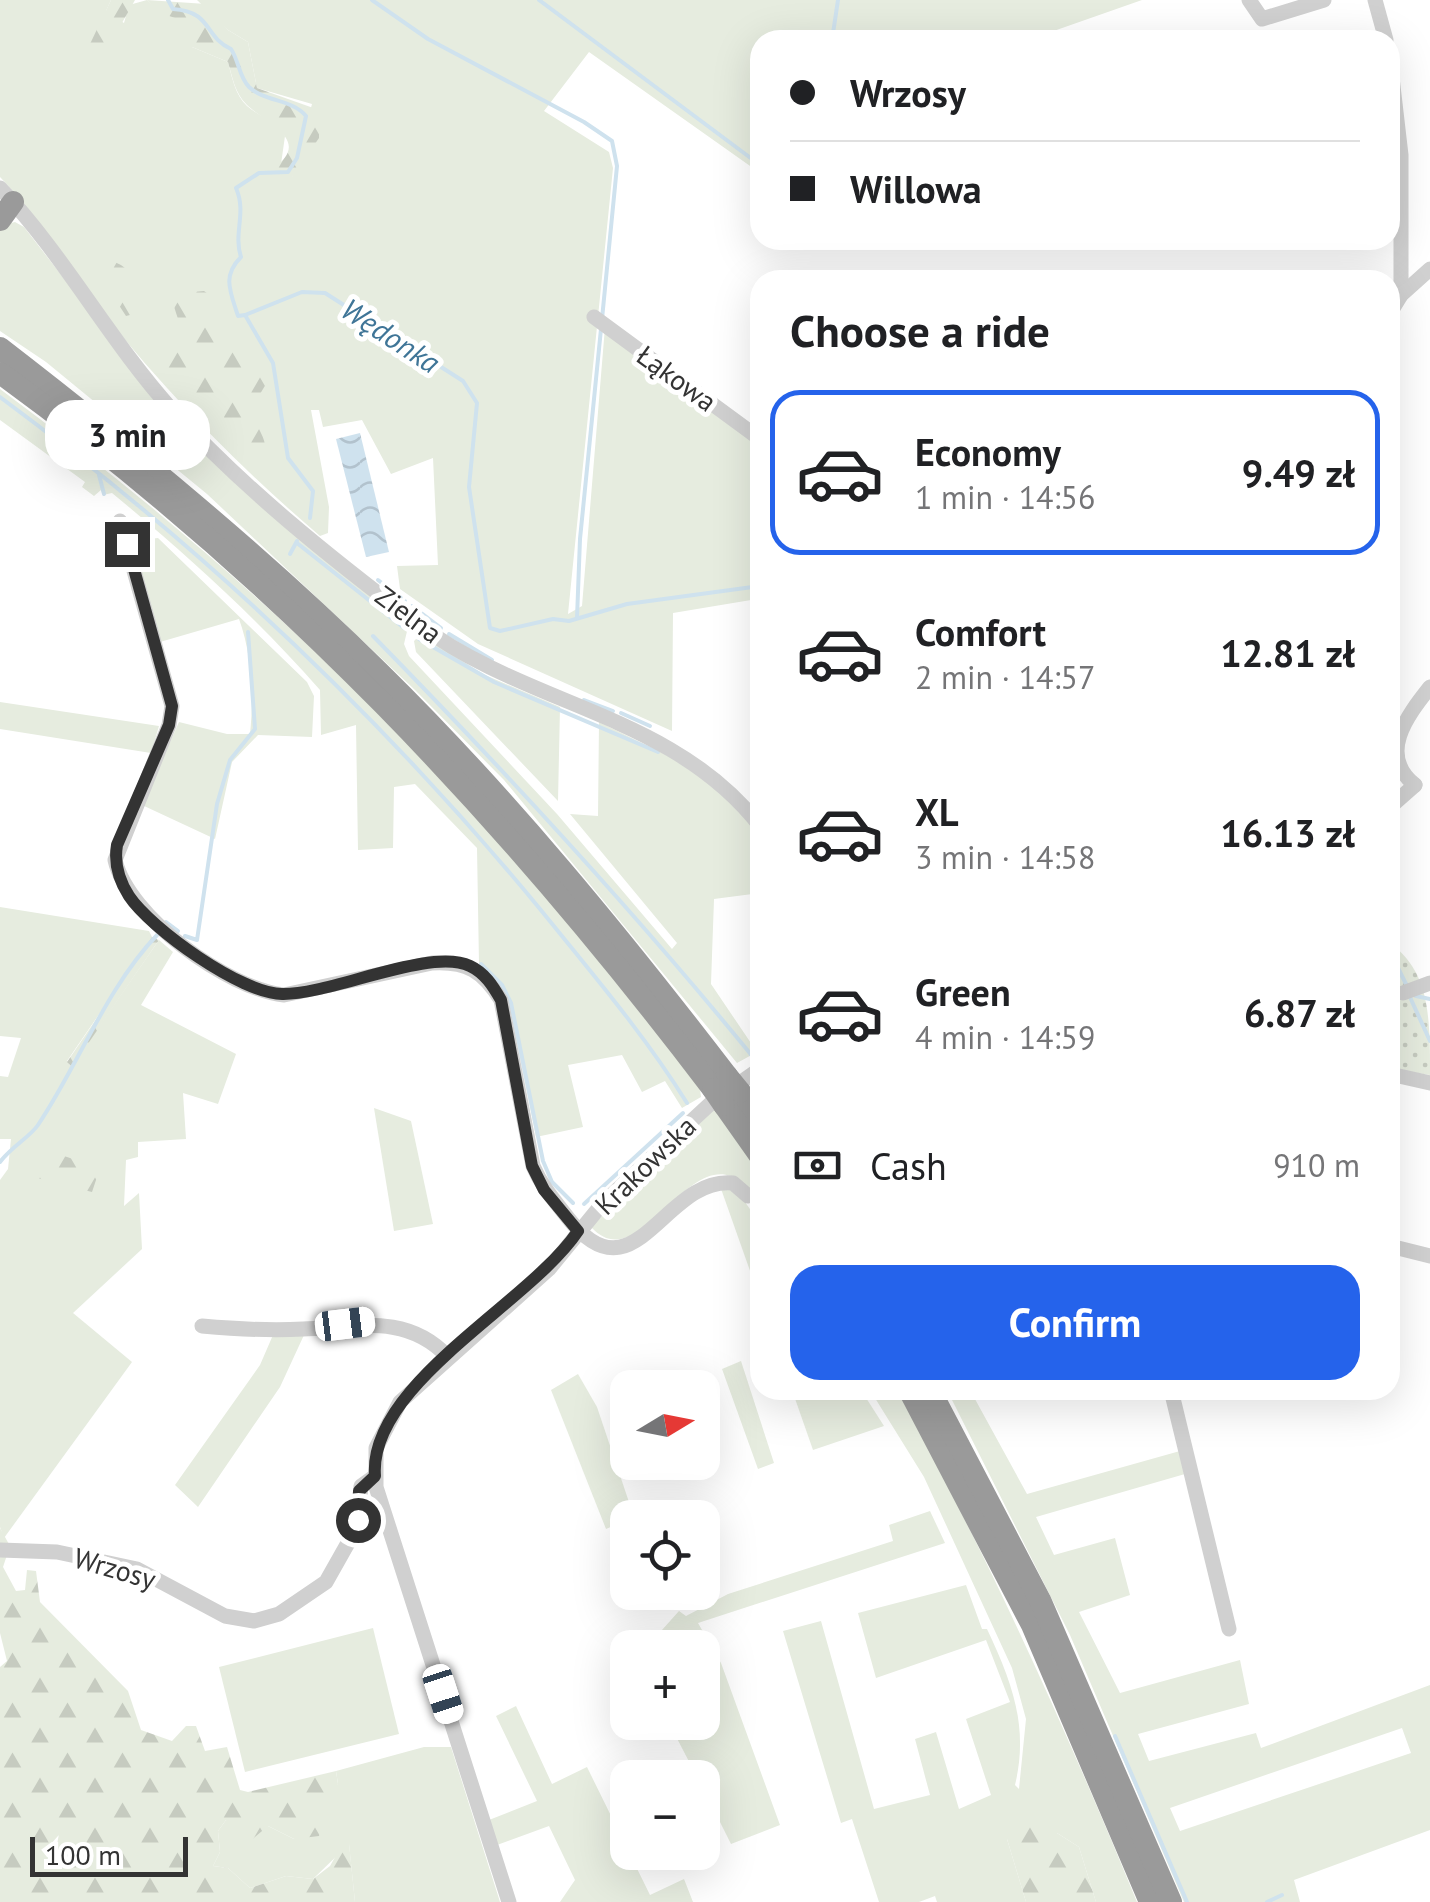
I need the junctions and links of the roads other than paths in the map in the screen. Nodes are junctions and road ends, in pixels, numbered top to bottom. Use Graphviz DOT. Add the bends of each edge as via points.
graph roads {
  1 [pos="1249,0"];
  2 [pos="1324,0"];
  3 [pos="1375,0"];
  4 [pos="1383,30"];
  5 [pos="1400,146"];
  6 [pos="3,199"];
  7 [pos="1404,255"];
  8 [pos="1430,268"];
  9 [pos="1401,295"];
  10 [pos="594,316"];
  11 [pos="0,348"];
  12 [pos="0,373"];
  13 [pos="750,432"];
  14 [pos="120,521"];
  15 [pos="1430,687"];
  16 [pos="1400,731"];
  17 [pos="1400,760"];
  18 [pos="1422,786"];
  19 [pos="1400,800"];
  20 [pos="750,815"];
  21 [pos="1400,1076"];
  22 [pos="750,1077"];
  23 [pos="1430,1082"];
  24 [pos="726,1090"];
  25 [pos="750,1113"];
  26 [pos="750,1137"];
  27 [pos="748,1196"];
  28 [pos="578,1231"];
  29 [pos="1400,1248"];
  30 [pos="1430,1256"];
  31 [pos="202,1326"];
  32 [pos="448,1357"];
  33 [pos="913,1400"];
  34 [pos="935,1400"];
  35 [pos="1173,1400"];
  36 [pos="375,1476"];
  37 [pos="384,1512"];
  38 [pos="360,1516"];
  39 [pos="0,1550"];
  40 [pos="1229,1629"];
  41 [pos="508,1902"];
  42 [pos="1150,1902"];
  43 [pos="1171,1902"];
  1 -- 2 [label="street" via="1262,19"];
  3 -- 4 [label="street"];
  5 -- 7 [label="street"];
  6 -- 20 [label="street, Zielna" via="172,409 419,625 516,682 664,742 722,783"];
  7 -- 8 [label="street" via="1417,269"];
  7 -- 9 [label="street"];
  8 -- 9 [label="street"];
  10 -- 13 [label="street, Łąkowa"];
  11 -- 24 [label="highway" via="134,452 383,676 576,884"];
  12 -- 24 [label="highway" via="256,580 378,695 512,838"];
  14 -- 28 [label="street" via="172,706 117,845 114,860 129,896 179,942 265,993 310,990 432,963 472,967 501,1000 532,1166"];
  15 -- 16 [label="street"];
  17 -- 18 [label="street" via="1406,778"];
  18 -- 19 [label="street"];
  21 -- 23 [label="street"];
  22 -- 28 [label="street, Krakowska" via="710,1104"];
  24 -- 25 [label="highway"];
  24 -- 26 [label="highway"];
  27 -- 28 [label="street" via="733,1183 704,1184 649,1232 618,1248"];
  28 -- 32 [label="street, Krakowska" via="549,1269"];
  29 -- 30 [label="street"];
  31 -- 32 [label="street" via="388,1324"];
  32 -- 36 [label="street, Krakowska" via="390,1417 376,1448"];
  33 -- 42 [label="highway" via="1032,1625"];
  34 -- 43 [label="highway" via="1040,1600"];
  35 -- 40 [label="street"];
  36 -- 37 [label="street, Krakowska"];
  36 -- 38 [label="street, Wrzosy" via="359,1491"];
  37 -- 38 [label="street"];
  37 -- 41 [label="street, Krakowska"];
  38 -- 39 [label="street, Wrzosy" via="326,1582 279,1614 254,1621 225,1616 137,1568 57,1552"];
}
